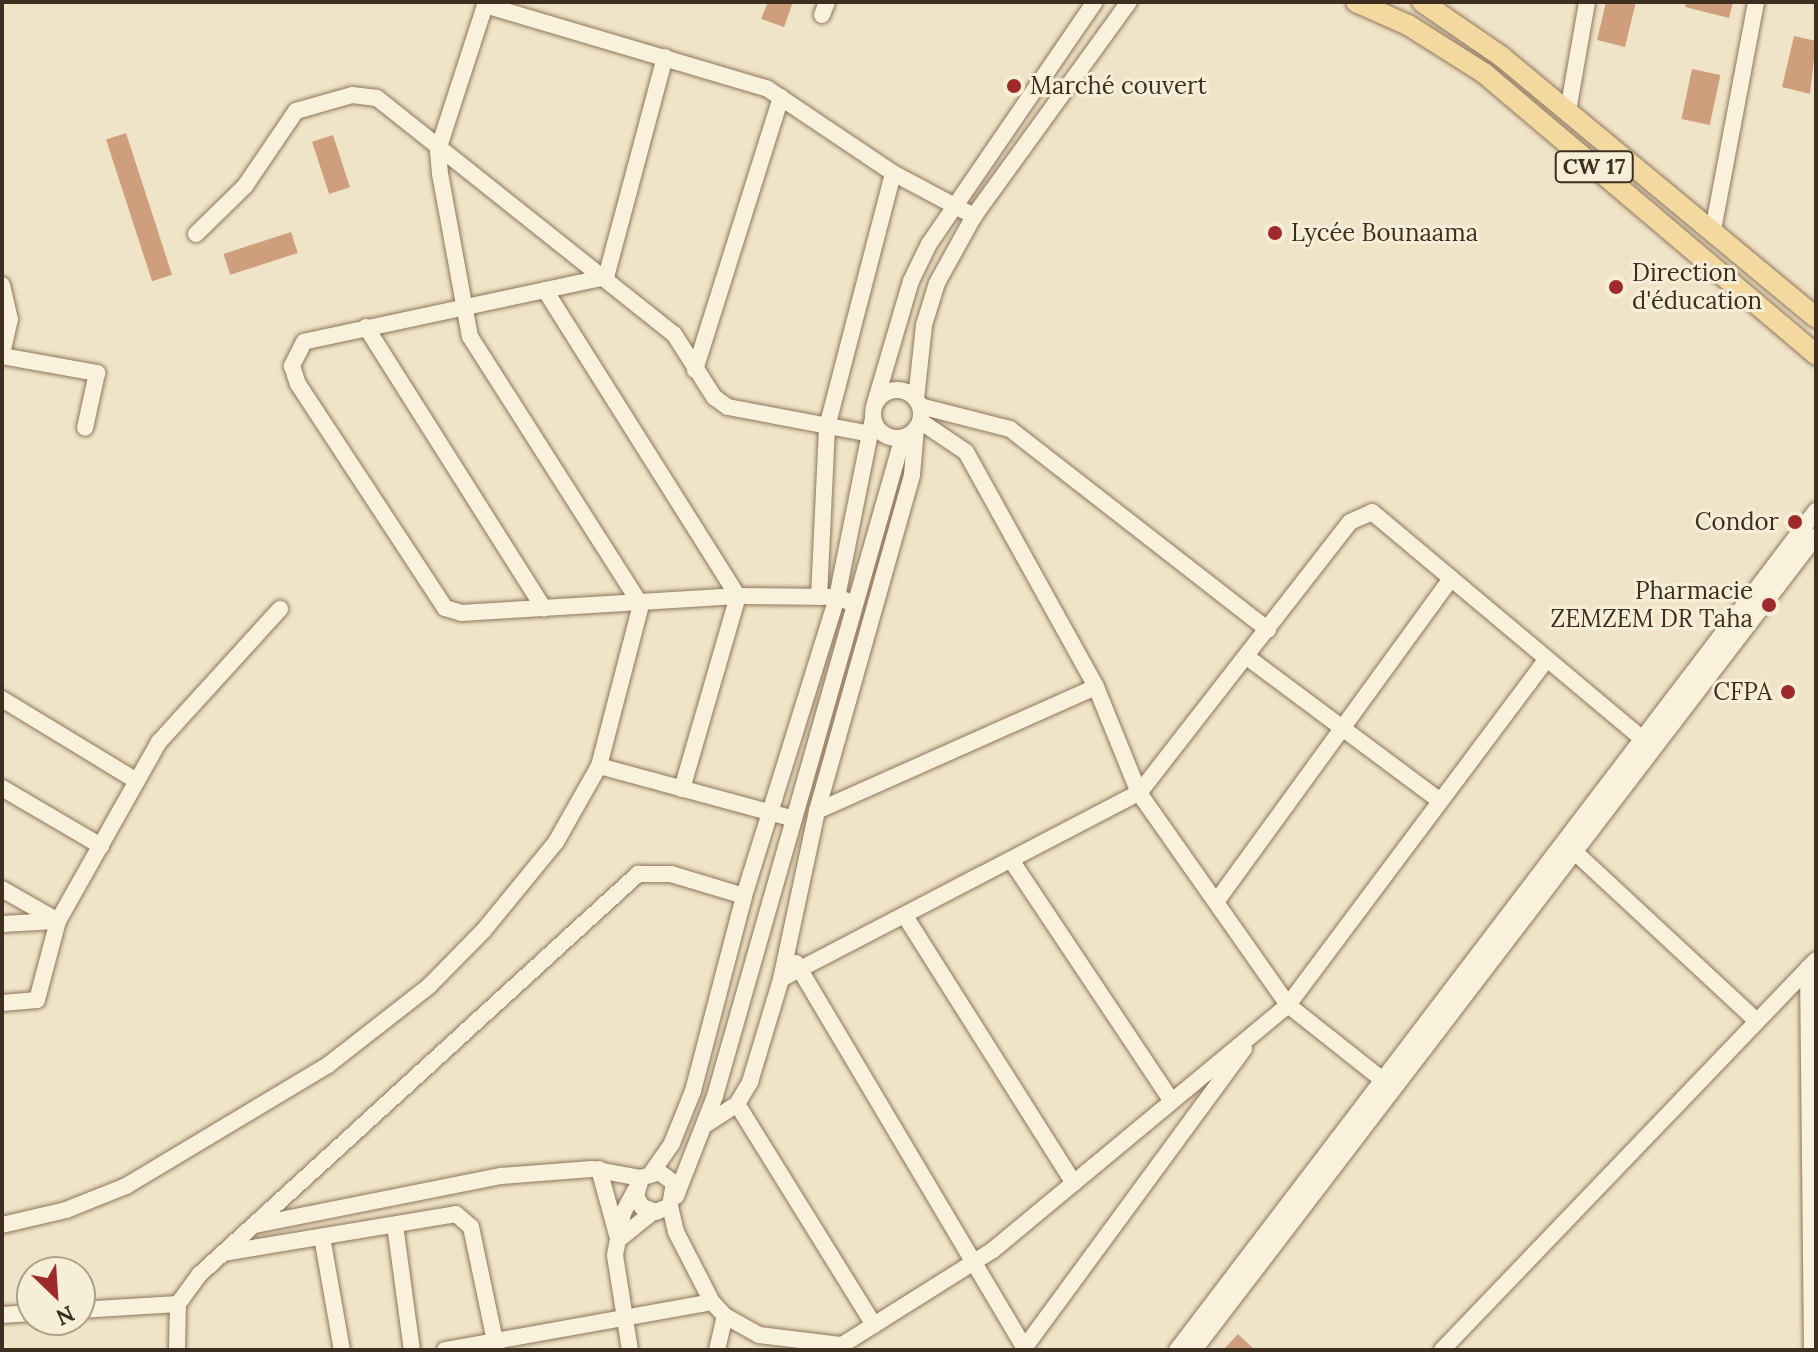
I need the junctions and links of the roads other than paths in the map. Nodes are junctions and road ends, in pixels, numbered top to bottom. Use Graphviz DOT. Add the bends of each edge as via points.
graph roads {
  1 [pos="1095,2"];
  2 [pos="1129,2"];
  3 [pos="1356,2"];
  4 [pos="1422,2"];
  5 [pos="1587,2"];
  6 [pos="1756,2"];
  7 [pos="485,3"];
  8 [pos="665,57"];
  9 [pos="781,97"];
  10 [pos="1568,111"];
  11 [pos="438,150"];
  12 [pos="893,173"];
  13 [pos="953,204"];
  14 [pos="974,216"];
  15 [pos="1713,230"];
  16 [pos="196,234"];
  17 [pos="606,277"];
  18 [pos="2,285"];
  19 [pos="545,290"];
  20 [pos="462,310"];
  21 [pos="6,318"];
  22 [pos="1816,318"];
  23 [pos="366,327"];
  24 [pos="2,355"];
  25 [pos="1816,355"];
  26 [pos="695,370"];
  27 [pos="873,418"];
  28 [pos="915,418"];
  29 [pos="827,427"];
  30 [pos="85,428"];
  31 [pos="1816,511"];
  32 [pos="1816,536"];
  33 [pos="1451,578"];
  34 [pos="738,596"];
  35 [pos="819,597"];
  36 [pos="837,597"];
  37 [pos="854,604"];
  38 [pos="641,605"];
  39 [pos="280,609"];
  40 [pos="544,609"];
  41 [pos="1268,630"];
  42 [pos="1247,657"];
  43 [pos="1547,659"];
  44 [pos="1096,687"];
  45 [pos="2,699"];
  46 [pos="1342,728"];
  47 [pos="1646,742"];
  48 [pos="599,766"];
  49 [pos="137,781"];
  50 [pos="2,788"];
  51 [pos="682,789"];
  52 [pos="1139,793"];
  53 [pos="1440,801"];
  54 [pos="817,811"];
  55 [pos="769,814"];
  56 [pos="794,819"];
  57 [pos="101,846"];
  58 [pos="1576,853"];
  59 [pos="1013,863"];
  60 [pos="2,889"];
  61 [pos="744,896"];
  62 [pos="1216,902"];
  63 [pos="905,916"];
  64 [pos="58,921"];
  65 [pos="2,924"];
  66 [pos="788,946"];
  67 [pos="1812,964"];
  68 [pos="799,971"];
  69 [pos="781,979"];
  70 [pos="2,1003"];
  71 [pos="1288,1005"];
  72 [pos="1757,1021"];
  73 [pos="1259,1029"];
  74 [pos="1387,1084"];
  75 [pos="1172,1101"];
  76 [pos="737,1104"];
  77 [pos="705,1125"];
  78 [pos="599,1169"];
  79 [pos="643,1180"];
  80 [pos="1074,1183"];
  81 [pos="664,1207"];
  82 [pos="2,1225"];
  83 [pos="255,1225"];
  84 [pos="395,1225"];
  85 [pos="322,1237"];
  86 [pos="618,1240"];
  87 [pos="223,1253"];
  88 [pos="976,1261"];
  89 [pos="712,1302"];
  90 [pos="178,1304"];
  91 [pos="96,1309"];
  92 [pos="725,1316"];
  93 [pos="625,1320"];
  94 [pos="874,1325"];
  95 [pos="497,1346"];
  96 [pos="846,1348"];
  97 [pos="1448,1348"];
  98 [pos="1026,1349"];
  99 [pos="177,1350"];
  100 [pos="342,1350"];
  101 [pos="412,1350"];
  102 [pos="445,1350"];
  103 [pos="630,1350"];
  104 [pos="717,1350"];
  105 [pos="1177,1350"];
  106 [pos="1194,1350"];
  107 [pos="1812,1350"];
  1 -- 13 [label="street"];
  2 -- 14 [label="street"];
  3 -- 25 [label="main road, CW 17" via="1408,25 1484,73"];
  4 -- 10 [label="main road, CW 17"];
  5 -- 10 [label="street"];
  6 -- 15 [label="street"];
  7 -- 8 [label="street"];
  7 -- 11 [label="street"];
  8 -- 9 [label="street"];
  8 -- 17 [label="street"];
  9 -- 12 [label="street"];
  9 -- 26 [label="street"];
  10 -- 15 [label="main road, CW 17"];
  11 -- 16 [label="street" via="377,98 352,95 296,111 245,186"];
  11 -- 17 [label="street"];
  11 -- 20 [label="street"];
  12 -- 13 [label="street"];
  12 -- 29 [label="street"];
  13 -- 14 [label="street"];
  13 -- 27 [label="street" via="911,281"];
  14 -- 28 [label="street" via="937,283 924,325"];
  15 -- 22 [label="main road, CW 17"];
  17 -- 19 [label="street"];
  17 -- 26 [label="street" via="674,334"];
  18 -- 21 [label="street"];
  19 -- 20 [label="street"];
  19 -- 34 [label="street"];
  20 -- 23 [label="street"];
  20 -- 38 [label="street" via="470,337"];
  21 -- 24 [label="street"];
  23 -- 40 [label="street"];
  23 -- 40 [label="street" via="304,342 292,366 298,384 445,608 461,613"];
  24 -- 30 [label="street" via="97,373"];
  26 -- 29 [label="street" via="714,397 741,413"];
  27 -- 28 [label="street" via="887,436"];
  27 -- 28 [label="street" via="895,390"];
  27 -- 29 [label="street"];
  27 -- 36 [label="street"];
  28 -- 37 [label="street"];
  28 -- 41 [label="street" via="1010,429"];
  28 -- 44 [label="street" via="966,452"];
  28 -- 54 [label="street" via="912,475"];
  29 -- 35 [label="street"];
  31 -- 47 [label="street"];
  32 -- 47 [label="street"];
  33 -- 41 [label="street" via="1372,512 1350,522"];
  33 -- 43 [label="street"];
  33 -- 46 [label="street"];
  34 -- 35 [label="street"];
  34 -- 38 [label="street"];
  34 -- 51 [label="street"];
  35 -- 36 [label="street"];
  36 -- 37 [label="street"];
  36 -- 55 [label="street"];
  37 -- 56 [label="street"];
  38 -- 40 [label="street"];
  38 -- 48 [label="street"];
  39 -- 49 [label="street" via="159,742"];
  41 -- 42 [label="street"];
  42 -- 46 [label="street"];
  42 -- 52 [label="street"];
  43 -- 47 [label="street"];
  43 -- 53 [label="street"];
  44 -- 52 [label="street"];
  44 -- 54 [label="street"];
  45 -- 49 [label="street"];
  46 -- 53 [label="street"];
  46 -- 62 [label="street"];
  47 -- 58 [label="street"];
  47 -- 74 [label="street"];
  48 -- 51 [label="street"];
  48 -- 82 [label="street" via="556,842 484,930 429,986 339,1056 126,1186 66,1210"];
  49 -- 57 [label="street"];
  50 -- 57 [label="street"];
  51 -- 55 [label="street"];
  52 -- 59 [label="street"];
  52 -- 62 [label="street"];
  53 -- 71 [label="street"];
  54 -- 66 [label="street"];
  55 -- 56 [label="street"];
  55 -- 61 [label="street"];
  56 -- 77 [label="street"];
  57 -- 64 [label="street"];
  58 -- 72 [label="street"];
  58 -- 74 [label="street"];
  59 -- 63 [label="street"];
  59 -- 75 [label="street"];
  60 -- 64 [label="street"];
  61 -- 79 [label="street" via="687,1110"];
  61 -- 83 [label="street" via="671,874 638,874"];
  62 -- 71 [label="street"];
  63 -- 68 [label="street"];
  63 -- 80 [label="street"];
  64 -- 65 [label="street"];
  64 -- 70 [label="street" via="37,1000"];
  66 -- 68 [label="street"];
  66 -- 69 [label="street"];
  67 -- 72 [label="street"];
  67 -- 107 [label="street"];
  68 -- 69 [label="street"];
  68 -- 88 [label="street"];
  69 -- 76 [label="street" via="750,1082"];
  71 -- 73 [label="street"];
  71 -- 74 [label="street"];
  72 -- 97 [label="street"];
  73 -- 75 [label="street"];
  73 -- 98 [label="street"];
  74 -- 105 [label="street"];
  74 -- 106 [label="street"];
  75 -- 80 [label="street"];
  76 -- 77 [label="street"];
  76 -- 94 [label="street"];
  77 -- 81 [label="street"];
  78 -- 79 [label="street"];
  78 -- 83 [label="street" via="472,1181"];
  78 -- 86 [label="street"];
  79 -- 81 [label="street" via="638,1202"];
  79 -- 81 [label="street" via="670,1177"];
  79 -- 86 [label="street"];
  80 -- 88 [label="street"];
  81 -- 86 [label="street"];
  81 -- 89 [label="street"];
  83 -- 87 [label="street"];
  84 -- 85 [label="street"];
  84 -- 95 [label="street" via="449,1213 467,1221"];
  84 -- 101 [label="street"];
  85 -- 87 [label="street"];
  85 -- 100 [label="street"];
  86 -- 93 [label="street" via="615,1266"];
  87 -- 90 [label="street"];
  88 -- 94 [label="street"];
  88 -- 98 [label="street"];
  89 -- 92 [label="street"];
  89 -- 93 [label="street"];
  90 -- 91 [label="street"];
  90 -- 99 [label="street"];
  92 -- 96 [label="street" via="759,1335"];
  92 -- 104 [label="street"];
  93 -- 95 [label="street"];
  93 -- 103 [label="street"];
  94 -- 96 [label="street"];
  95 -- 102 [label="street"];
}
